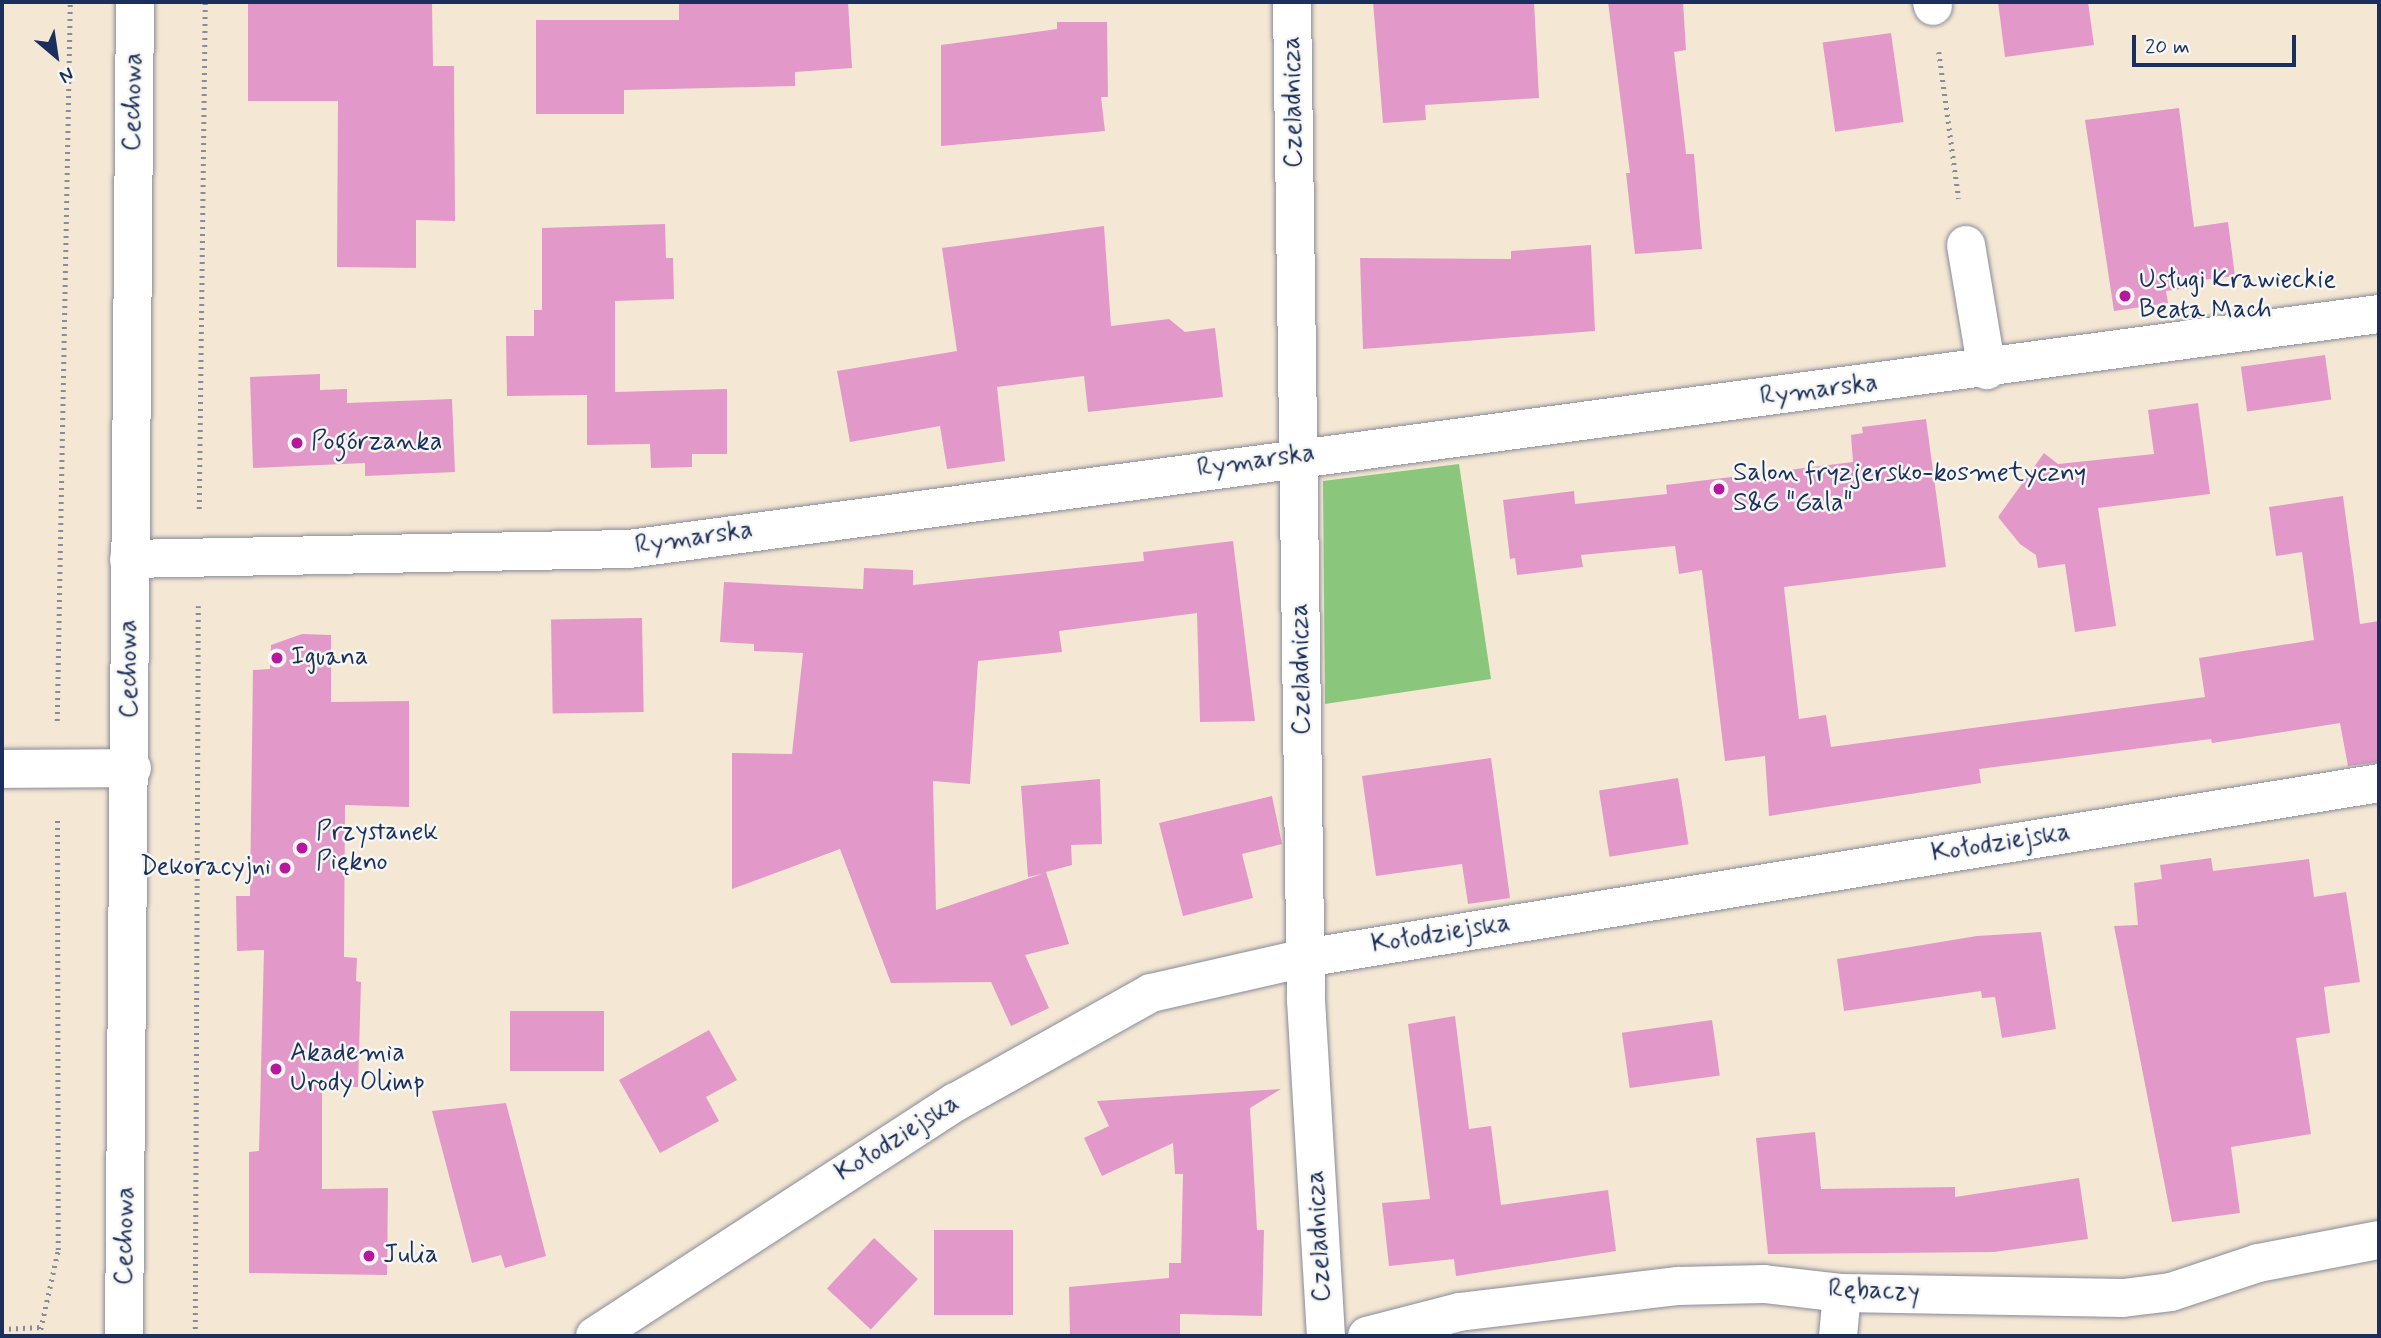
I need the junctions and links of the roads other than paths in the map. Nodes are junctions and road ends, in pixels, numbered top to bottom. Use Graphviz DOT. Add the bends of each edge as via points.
graph roads {
  1 [pos="135,2"];
  2 [pos="1292,2"];
  3 [pos="1966,245"];
  4 [pos="2379,314"];
  5 [pos="1987,370"];
  6 [pos="1300,456"];
  7 [pos="129,559"];
  8 [pos="132,768"];
  9 [pos="2,769"];
  10 [pos="2379,783"];
  11 [pos="1306,958"];
  12 [pos="2379,1240"];
  13 [pos="1842,1293"];
  14 [pos="604,1334"];
  15 [pos="124,1336"];
  16 [pos="1326,1336"];
  17 [pos="1367,1336"];
  18 [pos="1838,1336"];
  1 -- 7 [label="street, Cechowa"];
  2 -- 6 [label="street, Czeladnicza"];
  3 -- 5 [label="street"];
  4 -- 5 [label="street, Rymarska"];
  5 -- 6 [label="street, Rymarska"];
  6 -- 7 [label="street, Rymarska" via="629,549"];
  6 -- 11 [label="street, Czeladnicza"];
  7 -- 8 [label="street, Cechowa"];
  8 -- 9 [label="street"];
  8 -- 15 [label="street, Cechowa"];
  10 -- 11 [label="street, Kołodziejska"];
  11 -- 14 [label="street, Kołodziejska" via="1151,993 1070,1035 813,1192"];
  11 -- 16 [label="street, Czeladnicza"];
  12 -- 13 [label="street, Rębaczy" via="2258,1264 2171,1292 2123,1298"];
  13 -- 17 [label="street, Rębaczy" via="1764,1284 1678,1286 1458,1312"];
  13 -- 18 [label="street"];
}
